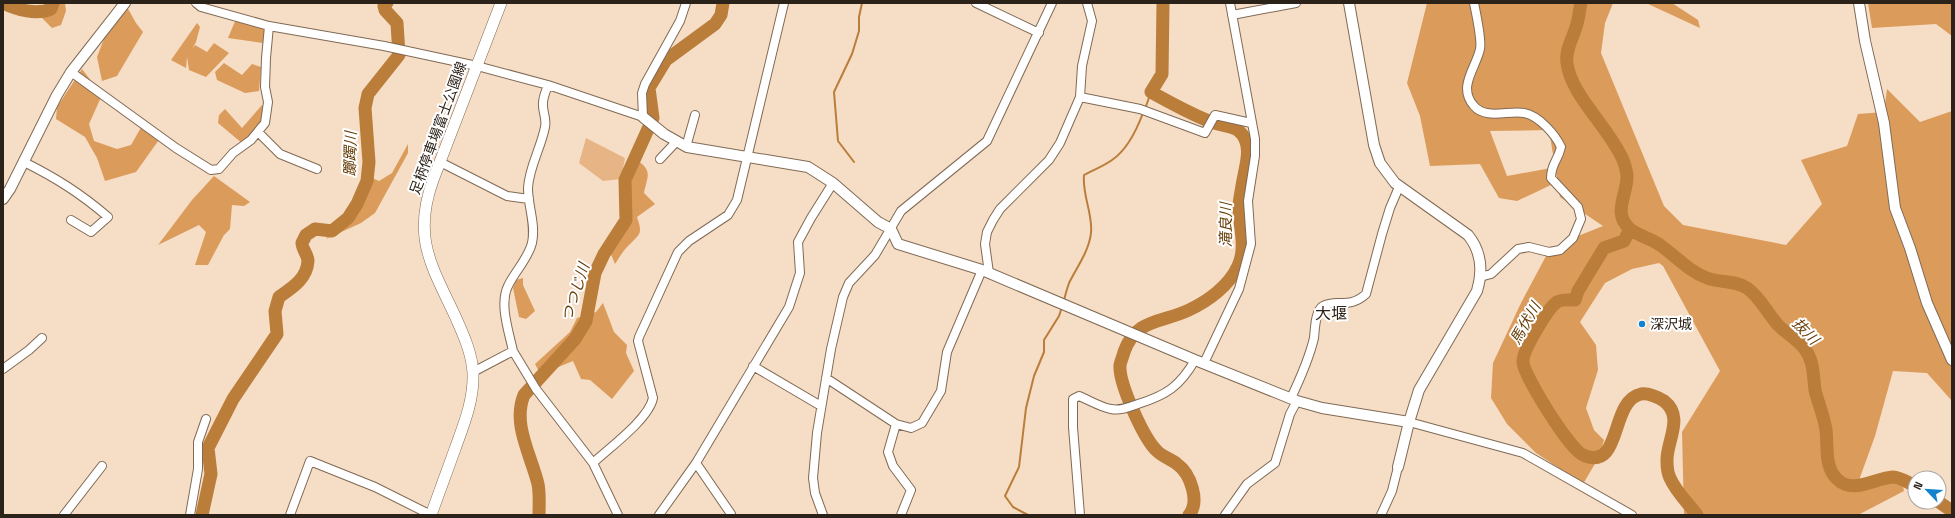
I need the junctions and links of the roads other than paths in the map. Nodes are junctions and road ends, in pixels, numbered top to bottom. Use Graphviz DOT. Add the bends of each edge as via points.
graph roads {
  1 [pos="125,3"];
  2 [pos="196,3"];
  3 [pos="501,3"];
  4 [pos="686,3"];
  5 [pos="784,3"];
  6 [pos="976,3"];
  7 [pos="1052,3"];
  8 [pos="1087,3"];
  9 [pos="1230,3"];
  10 [pos="1296,3"];
  11 [pos="1349,3"];
  12 [pos="1474,3"];
  13 [pos="1858,3"];
  14 [pos="1232,15"];
  15 [pos="270,26"];
  16 [pos="1040,33"];
  17 [pos="477,66"];
  18 [pos="71,72"];
  19 [pos="548,85"];
  20 [pos="1080,97"];
  21 [pos="695,114"];
  22 [pos="648,121"];
  23 [pos="1252,124"];
  24 [pos="258,132"];
  25 [pos="676,142"];
  26 [pos="686,147"];
  27 [pos="746,158"];
  28 [pos="660,159"];
  29 [pos="24,162"];
  30 [pos="440,162"];
  31 [pos="317,169"];
  32 [pos="833,183"];
  33 [pos="1399,187"];
  34 [pos="3,199"];
  35 [pos="529,199"];
  36 [pos="71,220"];
  37 [pos="891,229"];
  38 [pos="985,272"];
  39 [pos="1480,277"];
  40 [pos="42,338"];
  41 [pos="512,352"];
  42 [pos="1952,360"];
  43 [pos="1200,362"];
  44 [pos="753,366"];
  45 [pos="3,369"];
  46 [pos="473,372"];
  47 [pos="826,378"];
  48 [pos="1294,399"];
  49 [pos="820,406"];
  50 [pos="206,419"];
  51 [pos="1409,422"];
  52 [pos="896,424"];
  53 [pos="593,463"];
  54 [pos="696,463"];
  55 [pos="102,466"];
  56 [pos="1398,468"];
  57 [pos="64,515"];
  58 [pos="190,515"];
  59 [pos="290,515"];
  60 [pos="431,515"];
  61 [pos="618,515"];
  62 [pos="659,515"];
  63 [pos="730,515"];
  64 [pos="823,515"];
  65 [pos="901,515"];
  66 [pos="1080,515"];
  67 [pos="1225,515"];
  68 [pos="1381,515"];
  69 [pos="1632,515"];
  1 -- 18 [label="street"];
  2 -- 15 [label="street" via="201,7"];
  3 -- 17 [label="main road, 足柄停車場富士公園線"];
  4 -- 22 [label="street" via="680,21 642,93"];
  5 -- 27 [label="street"];
  6 -- 16 [label="street"];
  7 -- 16 [label="street"];
  8 -- 20 [label="street" via="1092,21 1082,66"];
  9 -- 14 [label="street"];
  10 -- 14 [label="street"];
  11 -- 33 [label="street" via="1374,145 1380,163"];
  12 -- 39 [label="street" via="1480,48 1467,83 1470,100 1474,107 1491,114 1532,115 1557,137 1561,147 1551,168 1551,178 1578,207 1581,219 1573,238 1560,250 1550,252 1529,247 1518,249 1491,274"];
  13 -- 42 [label="street" via="1884,123 1895,208 1927,303"];
  14 -- 23 [label="street"];
  15 -- 17 [label="street"];
  15 -- 24 [label="street" via="265,87 268,109 265,122"];
  16 -- 37 [label="street" via="987,141 901,211"];
  17 -- 19 [label="street"];
  17 -- 30 [label="main road, 足柄停車場富士公園線"];
  18 -- 24 [label="street" via="176,148 211,170 219,169"];
  18 -- 29 [label="street"];
  19 -- 22 [label="street"];
  19 -- 35 [label="street" via="543,104 546,119 541,145 530,174"];
  20 -- 23 [label="street" via="1145,111 1205,133 1215,115"];
  20 -- 38 [label="street" via="1060,143 1049,160 1004,205 993,220 985,244"];
  21 -- 26 [label="street"];
  22 -- 25 [label="street"];
  23 -- 43 [label="street" via="1256,156 1248,201 1251,244 1239,289"];
  24 -- 31 [label="street" via="280,154"];
  25 -- 26 [label="street"];
  25 -- 28 [label="street"];
  26 -- 27 [label="street"];
  27 -- 32 [label="street" via="808,167"];
  27 -- 53 [label="street" via="733,208 728,216 689,241 678,252 639,336 652,403 633,427"];
  29 -- 34 [label="street"];
  29 -- 36 [label="street" via="61,181 108,217 91,232"];
  30 -- 35 [label="street" via="507,196"];
  30 -- 46 [label="main road, 足柄停車場富士公園線" via="427,197 424,240 428,258 468,349"];
  32 -- 37 [label="street" via="878,222"];
  32 -- 44 [label="street" via="798,242 800,272 789,307"];
  33 -- 39 [label="street" via="1468,235 1477,251"];
  33 -- 48 [label="street" via="1384,227 1366,294 1354,303 1330,304 1319,310 1308,358"];
  35 -- 41 [label="street" via="533,221 532,243 507,286 505,295 504,305"];
  37 -- 38 [label="street" via="898,244"];
  37 -- 47 [label="street" via="875,255 855,275 843,297"];
  38 -- 43 [label="street"];
  38 -- 52 [label="street" via="953,334 938,396 922,423 911,428"];
  39 -- 51 [label="street" via="1477,291 1419,390"];
  40 -- 45 [label="street"];
  41 -- 46 [label="street"];
  41 -- 53 [label="street" via="536,389"];
  43 -- 48 [label="street"];
  43 -- 66 [label="street" via="1175,387 1160,397 1120,410 1109,409 1079,396 1073,399"];
  44 -- 49 [label="street"];
  44 -- 54 [label="street"];
  46 -- 60 [label="main road, 足柄停車場富士公園線" via="468,412"];
  47 -- 49 [label="street"];
  47 -- 52 [label="street"];
  48 -- 51 [label="street" via="1322,408"];
  48 -- 67 [label="street" via="1275,463 1247,484"];
  49 -- 64 [label="street" via="813,478"];
  50 -- 58 [label="street" via="198,442 198,468"];
  51 -- 56 [label="street"];
  51 -- 69 [label="street" via="1523,453"];
  52 -- 65 [label="street" via="888,452 893,466 910,490"];
  53 -- 61 [label="street"];
  54 -- 62 [label="street"];
  54 -- 63 [label="street"];
  55 -- 57 [label="street"];
  56 -- 68 [label="street" via="1392,491"];
  59 -- 60 [label="street" via="310,461 375,486"];
}
